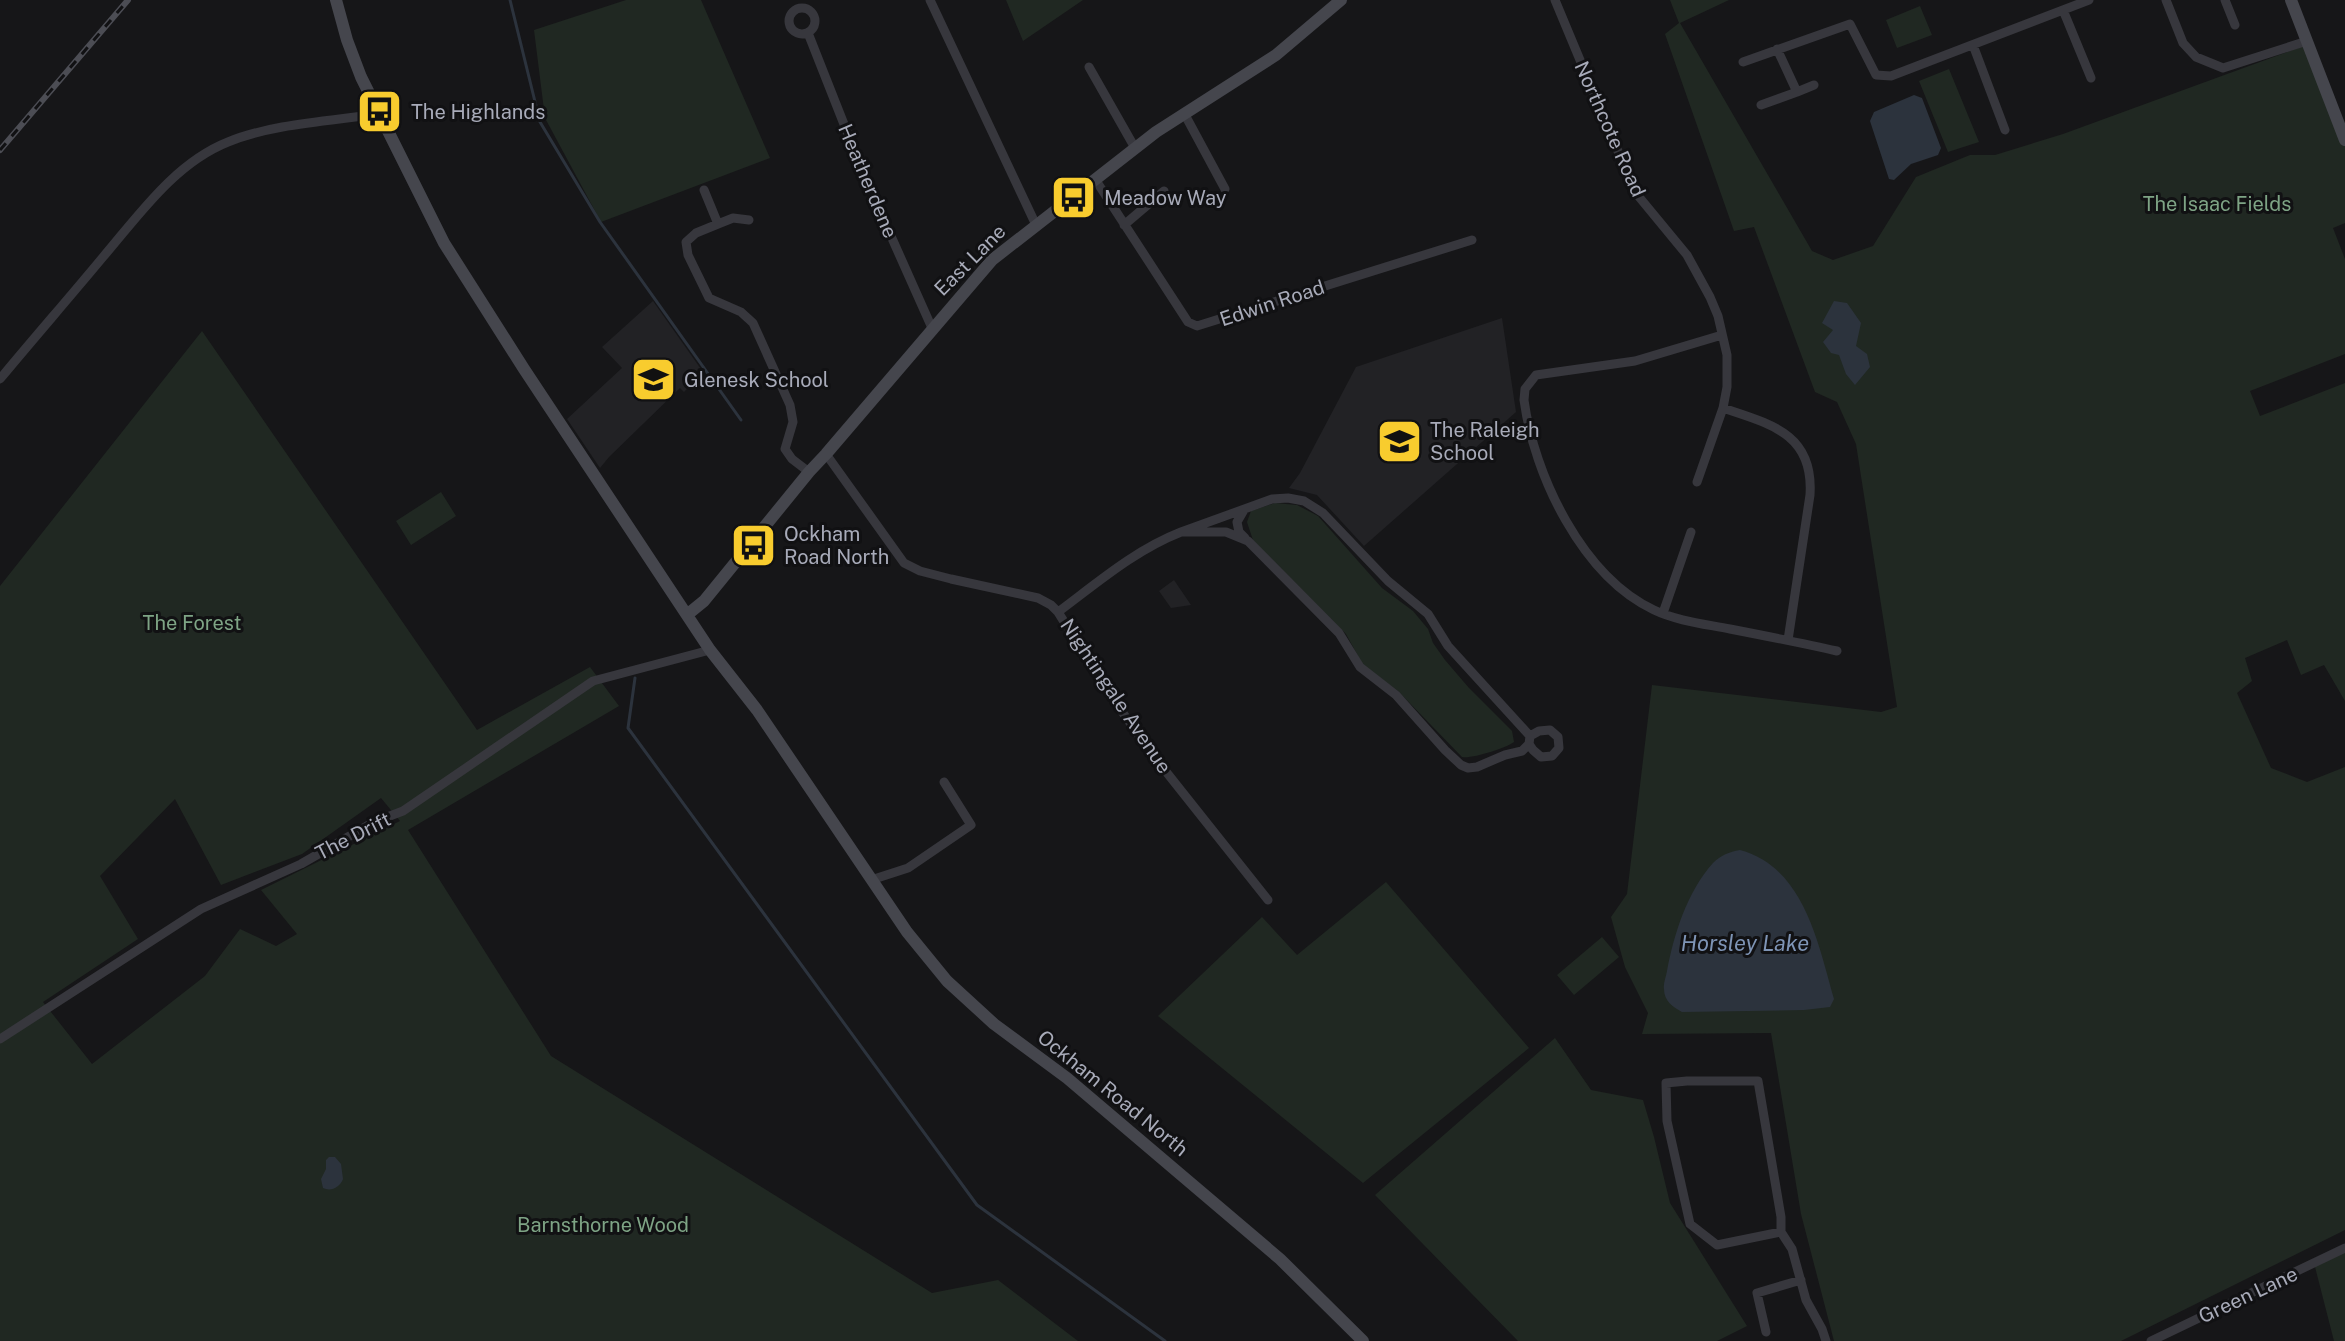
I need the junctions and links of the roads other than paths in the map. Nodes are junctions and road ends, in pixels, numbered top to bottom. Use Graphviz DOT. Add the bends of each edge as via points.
graph roads {
  1 [pos="336,0"];
  2 [pos="930,0"];
  3 [pos="1341,0"];
  4 [pos="1555,0"];
  5 [pos="2089,0"];
  6 [pos="2166,0"];
  7 [pos="2225,0"];
  8 [pos="2291,0"];
  9 [pos="2063,10"];
  10 [pos="2235,25"];
  11 [pos="808,33"];
  12 [pos="2307,41"];
  13 [pos="1973,45"];
  14 [pos="1777,49"];
  15 [pos="1743,62"];
  16 [pos="1089,67"];
  17 [pos="2091,78"];
  18 [pos="1814,85"];
  19 [pos="1797,92"];
  20 [pos="1761,105"];
  21 [pos="1184,113"];
  22 [pos="378,114"];
  23 [pos="2005,130"];
  24 [pos="2345,140"];
  25 [pos="1135,148"];
  26 [pos="1095,179"];
  27 [pos="1225,189"];
  28 [pos="704,190"];
  29 [pos="1164,191"];
  30 [pos="749,220"];
  31 [pos="718,224"];
  32 [pos="1036,225"];
  33 [pos="1124,225"];
  34 [pos="1472,240"];
  35 [pos="932,328"];
  36 [pos="1722,335"];
  37 [pos="0,379"];
  38 [pos="1723,408"];
  39 [pos="826,454"];
  40 [pos="809,472"];
  41 [pos="1697,482"];
  42 [pos="1248,508"];
  43 [pos="1181,532"];
  44 [pos="1691,532"];
  45 [pos="1248,541"];
  46 [pos="1058,612"];
  47 [pos="1663,613"];
  48 [pos="688,614"];
  49 [pos="1788,640"];
  50 [pos="710,650"];
  51 [pos="1837,651"];
  52 [pos="944,782"];
  53 [pos="871,880"];
  54 [pos="1268,900"];
  55 [pos="0,1039"];
  56 [pos="1781,1232"];
  57 [pos="2345,1248"];
  58 [pos="1801,1280"];
  59 [pos="1766,1332"];
  60 [pos="1363,1341"];
  61 [pos="1826,1341"];
  62 [pos="2151,1341"];
  1 -- 22 [label="main road, Ockham Road North"];
  2 -- 32 [label="street"];
  3 -- 21 [label="main road, East Lane" via="1276,55"];
  4 -- 36 [label="street, Northcote Road" via="1635,192 1687,255 1710,297"];
  5 -- 9 [label="street"];
  6 -- 12 [label="street" via="2183,43 2196,57 2223,68"];
  7 -- 10 [label="street"];
  8 -- 12 [label="main road"];
  9 -- 13 [label="street"];
  9 -- 17 [label="street"];
  11 -- 35 [label="street, Heatherdene"];
  12 -- 24 [label="main road"];
  13 -- 14 [label="street" via="1884,77 1876,75 1850,24"];
  13 -- 23 [label="street"];
  14 -- 15 [label="street"];
  14 -- 19 [label="street"];
  16 -- 25 [label="street"];
  18 -- 19 [label="street"];
  19 -- 20 [label="street"];
  21 -- 25 [label="main road, East Lane"];
  21 -- 27 [label="street"];
  22 -- 37 [label="street" via="243,136 198,158 159,192"];
  22 -- 48 [label="main road, Ockham Road North" via="449,251"];
  25 -- 26 [label="main road, East Lane"];
  26 -- 32 [label="main road, East Lane"];
  26 -- 33 [label="street, Edwin Road"];
  28 -- 31 [label="street"];
  29 -- 33 [label="street"];
  30 -- 31 [label="street" via="733,218"];
  31 -- 40 [label="street" via="689,237 688,255 709,298 753,323 790,405 793,422 785,449"];
  32 -- 35 [label="main road, East Lane" via="992,260"];
  33 -- 34 [label="street, Edwin Road" via="1188,322 1197,326"];
  35 -- 39 [label="main road, East Lane"];
  36 -- 38 [label="street, Northcote Road" via="1728,368"];
  36 -- 47 [label="street" via="1635,361 1542,372 1524,394 1541,469 1569,527 1611,578 1638,601"];
  38 -- 41 [label="street, Northcote Road"];
  38 -- 49 [label="street" via="1781,429 1807,463 1810,495"];
  39 -- 40 [label="main road, East Lane"];
  39 -- 46 [label="street, Nightingale Avenue" via="904,563 1038,598"];
  40 -- 48 [label="main road, East Lane"];
  42 -- 43 [label="street"];
  42 -- 45 [label="street" via="1237,522"];
  42 -- 45 [label="street" via="1288,498 1323,513 1428,614 1448,646 1530,740 1522,751 1477,767 1461,765 1396,695 1360,667 1339,633"];
  43 -- 45 [label="street" via="1226,532"];
  43 -- 46 [label="street" via="1132,557"];
  44 -- 47 [label="street"];
  46 -- 54 [label="street, Nightingale Avenue" via="1131,725"];
  47 -- 49 [label="street"];
  48 -- 50 [label="main road, Ockham Road North"];
  49 -- 51 [label="street"];
  50 -- 53 [label="main road, Ockham Road North" via="757,710"];
  50 -- 55 [label="street, The Drift" via="593,681 403,811 201,909"];
  52 -- 53 [label="street" via="971,825 908,868"];
  53 -- 60 [label="main road, Ockham Road North" via="947,981 1280,1259"];
  56 -- 56 [label="street" via="1758,1081 1666,1083 1667,1121 1690,1224 1717,1245"];
  56 -- 58 [label="street"];
  57 -- 62 [label="street, Green Lane"];
  58 -- 59 [label="street" via="1757,1293"];
  58 -- 61 [label="street"];
}
